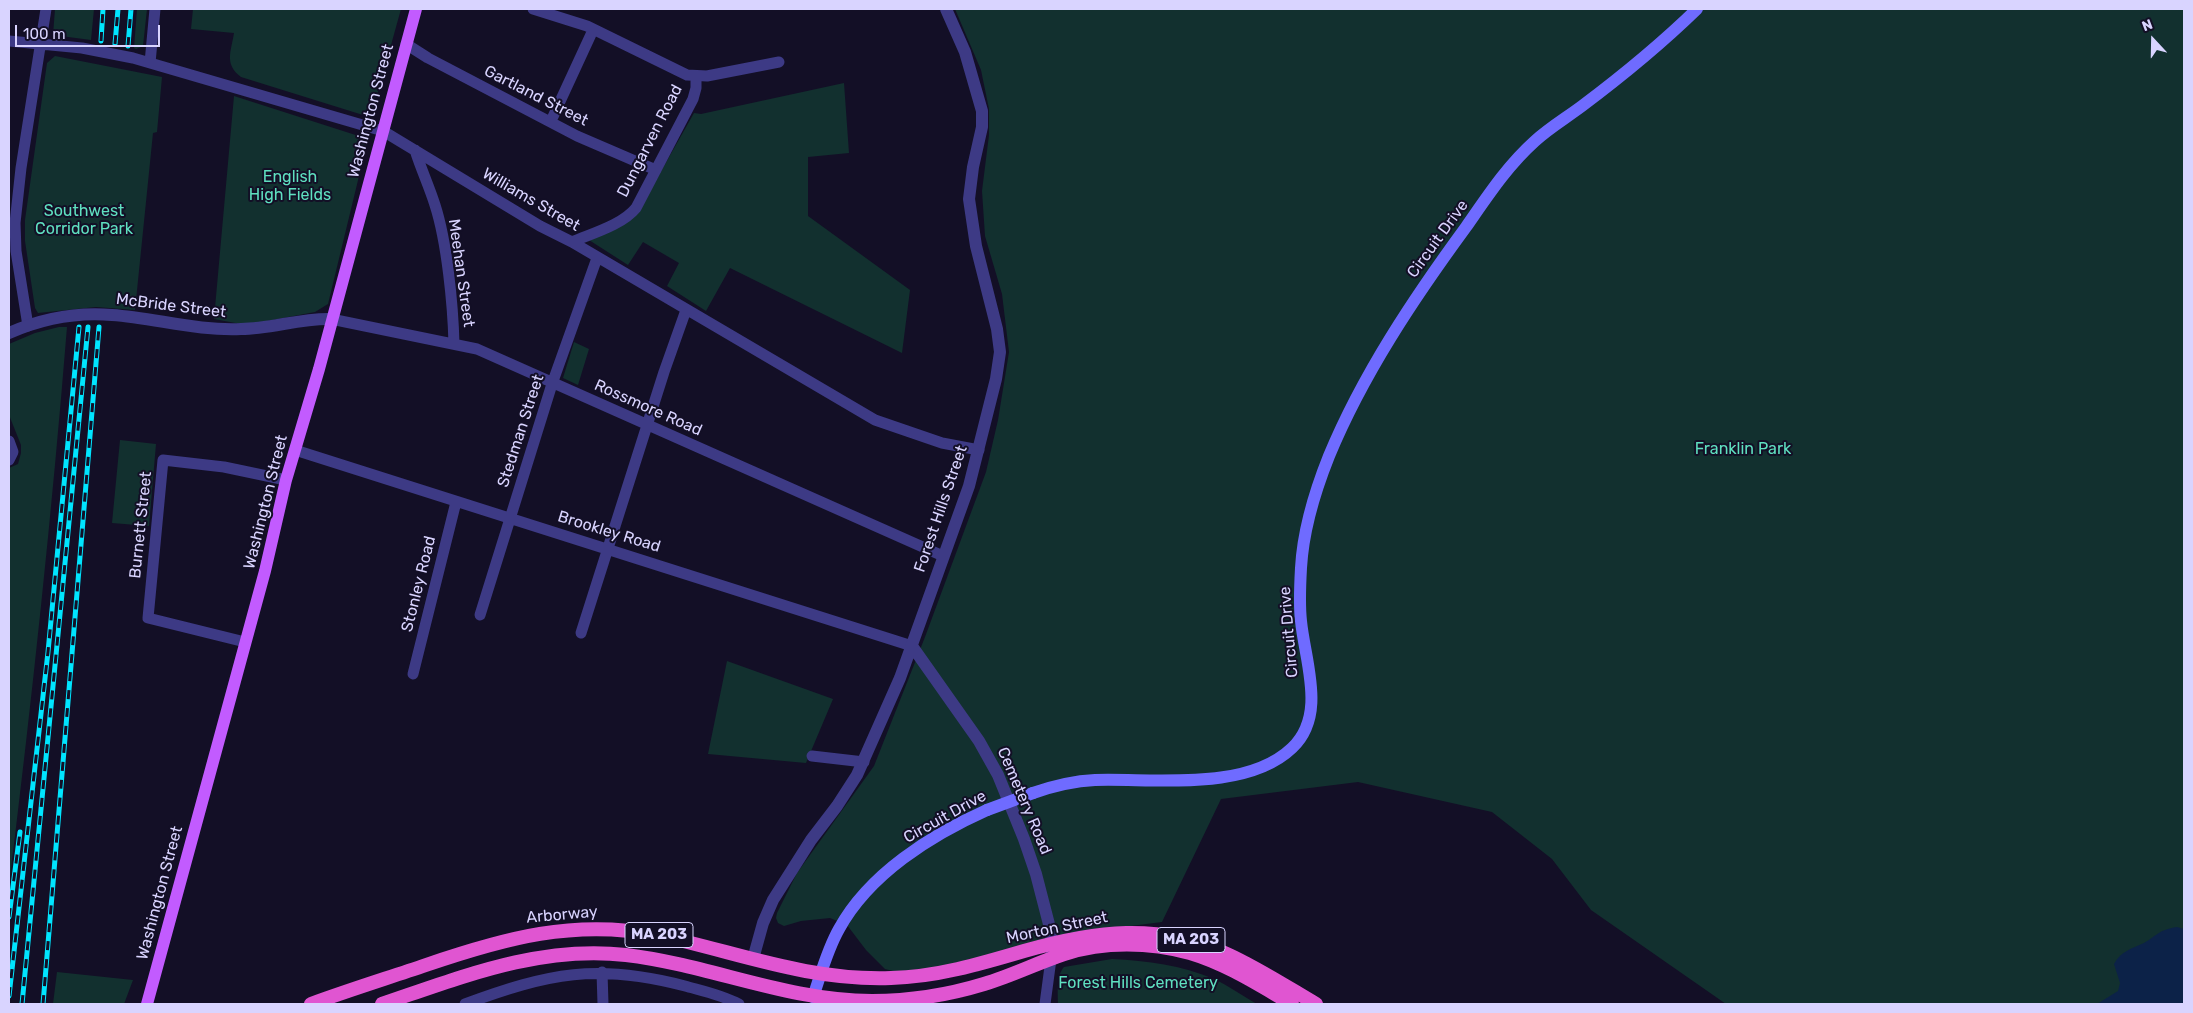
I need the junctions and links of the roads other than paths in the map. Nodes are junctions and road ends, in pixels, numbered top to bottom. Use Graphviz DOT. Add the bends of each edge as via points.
graph roads {
  1 [pos="46,9"];
  2 [pos="155,9"];
  3 [pos="416,9"];
  4 [pos="533,9"];
  5 [pos="946,9"];
  6 [pos="1697,9"];
  7 [pos="593,30"];
  8 [pos="9,41"];
  9 [pos="406,44"];
  10 [pos="41,45"];
  11 [pos="779,62"];
  12 [pos="150,63"];
  13 [pos="696,77"];
  14 [pos="551,121"];
  15 [pos="383,132"];
  16 [pos="415,150"];
  17 [pos="21,168"];
  18 [pos="656,170"];
  19 [pos="9,172"];
  20 [pos="572,242"];
  21 [pos="597,258"];
  22 [pos="686,310"];
  23 [pos="331,320"];
  24 [pos="28,326"];
  25 [pos="9,334"];
  26 [pos="454,344"];
  27 [pos="552,384"];
  28 [pos="648,426"];
  29 [pos="9,442"];
  30 [pos="295,450"];
  31 [pos="978,450"];
  32 [pos="9,460"];
  33 [pos="286,480"];
  34 [pos="456,502"];
  35 [pos="510,518"];
  36 [pos="608,549"];
  37 [pos="943,556"];
  38 [pos="480,616"];
  39 [pos="581,633"];
  40 [pos="245,642"];
  41 [pos="912,646"];
  42 [pos="413,674"];
  43 [pos="812,756"];
  44 [pos="864,762"];
  45 [pos="1052,944"];
  46 [pos="1051,959"];
  47 [pos="753,960"];
  48 [pos="602,972"];
  49 [pos="821,975"];
  50 [pos="383,979"];
  51 [pos="942,1000"];
  52 [pos="812,1001"];
  53 [pos="147,1004"];
  54 [pos="311,1004"];
  55 [pos="380,1004"];
  56 [pos="465,1004"];
  57 [pos="603,1004"];
  58 [pos="739,1004"];
  59 [pos="1045,1004"];
  60 [pos="1292,1004"];
  61 [pos="1316,1004"];
  1 -- 10 [label="street"];
  2 -- 12 [label="street"];
  3 -- 9 [label="main road, Washington Street"];
  4 -- 7 [label="street"];
  5 -- 31 [label="street, Forest Hills Street" via="965,52 982,111 969,199 1000,352"];
  6 -- 49 [label="main road, Circuit Drive, bridge" via="1641,59 1536,140 1506,171 1425,283 1364,385 1328,459 1304,540 1300,611 1312,700 1307,726 1297,742 1267,764 1232,775 1082,781 1033,793 987,810 924,845 869,889 853,906 839,929"];
  7 -- 13 [label="street"];
  7 -- 14 [label="street"];
  8 -- 10 [label="street, Williams Street"];
  9 -- 14 [label="street, Gartland Street"];
  9 -- 15 [label="main road, Washington Street"];
  10 -- 12 [label="street, Williams Street" via="87,49"];
  10 -- 17 [label="street"];
  11 -- 13 [label="street"];
  12 -- 15 [label="street, Williams Street"];
  13 -- 18 [label="street, Dungarven Road" via="693,99"];
  14 -- 18 [label="street, Gartland Street" via="577,136"];
  15 -- 16 [label="street, Williams Street"];
  15 -- 23 [label="main road, Washington Street"];
  16 -- 20 [label="street, Williams Street"];
  16 -- 26 [label="street, Meehan Street" via="443,236"];
  17 -- 19 [label="street"];
  17 -- 24 [label="street" via="15,233"];
  18 -- 20 [label="street, Dungarven Road" via="631,214"];
  20 -- 21 [label="street, Williams Street"];
  21 -- 22 [label="street, Williams Street"];
  21 -- 27 [label="street, Stedman Street"];
  22 -- 28 [label="street"];
  22 -- 31 [label="street, Williams Street" via="875,420 942,443"];
  23 -- 24 [label="street, McBride Street" via="241,330 92,314"];
  23 -- 26 [label="street, Rossmore Road"];
  23 -- 30 [label="main road, Washington Street"];
  24 -- 25 [label="street, McBride Street"];
  26 -- 27 [label="street, Rossmore Road" via="476,349"];
  27 -- 28 [label="street, Rossmore Road"];
  27 -- 35 [label="street, Stedman Street"];
  28 -- 36 [label="street"];
  28 -- 37 [label="street, Rossmore Road"];
  29 -- 32 [label="street" via="12,452"];
  30 -- 33 [label="main road, Washington Street"];
  30 -- 34 [label="street, Brookley Road"];
  31 -- 37 [label="street, Forest Hills Street" via="967,492"];
  33 -- 40 [label="main road, Washington Street"];
  33 -- 40 [label="street, Burnett Street" via="224,467 163,460 148,618"];
  34 -- 35 [label="street, Brookley Road"];
  34 -- 42 [label="street, Stonley Road"];
  35 -- 36 [label="street, Brookley Road"];
  35 -- 38 [label="street, Stedman Street"];
  36 -- 39 [label="street"];
  36 -- 41 [label="street, Brookley Road"];
  37 -- 41 [label="street, Forest Hills Street"];
  40 -- 53 [label="main road, Washington Street"];
  41 -- 44 [label="street, Forest Hills Street"];
  41 -- 45 [label="street, Cemetery Road" via="996,770 1030,855"];
  43 -- 44 [label="street"];
  44 -- 47 [label="street, Forest Hills Street" via="773,900"];
  45 -- 46 [label="street, Cemetery Road"];
  45 -- 49 [label="highway, Morton Street / MA 203" via="964,968 920,976 870,979"];
  45 -- 61 [label="highway, Morton Street / MA 203" via="1117,932 1184,939 1230,955"];
  46 -- 51 [label="highway, Morton Street / MA 203"];
  46 -- 59 [label="street"];
  46 -- 60 [label="highway, Morton Street / MA 203" via="1115,945 1169,949 1221,964"];
  47 -- 49 [label="highway, Arborway / MA 203"];
  47 -- 50 [label="highway, Arborway / MA 203" via="649,933 582,928 494,943"];
  48 -- 56 [label="street" via="549,977"];
  48 -- 57 [label="street"];
  48 -- 58 [label="street" via="660,980"];
  49 -- 52 [label="main road, Circuit Drive"];
  50 -- 54 [label="highway, Arborway / MA 203"];
  50 -- 55 [label="highway" via="385,994"];
  51 -- 52 [label="highway, Morton Street / MA 203"];
  52 -- 55 [label="highway, MA 203" via="658,960 623,954 579,953 505,964"];
}
